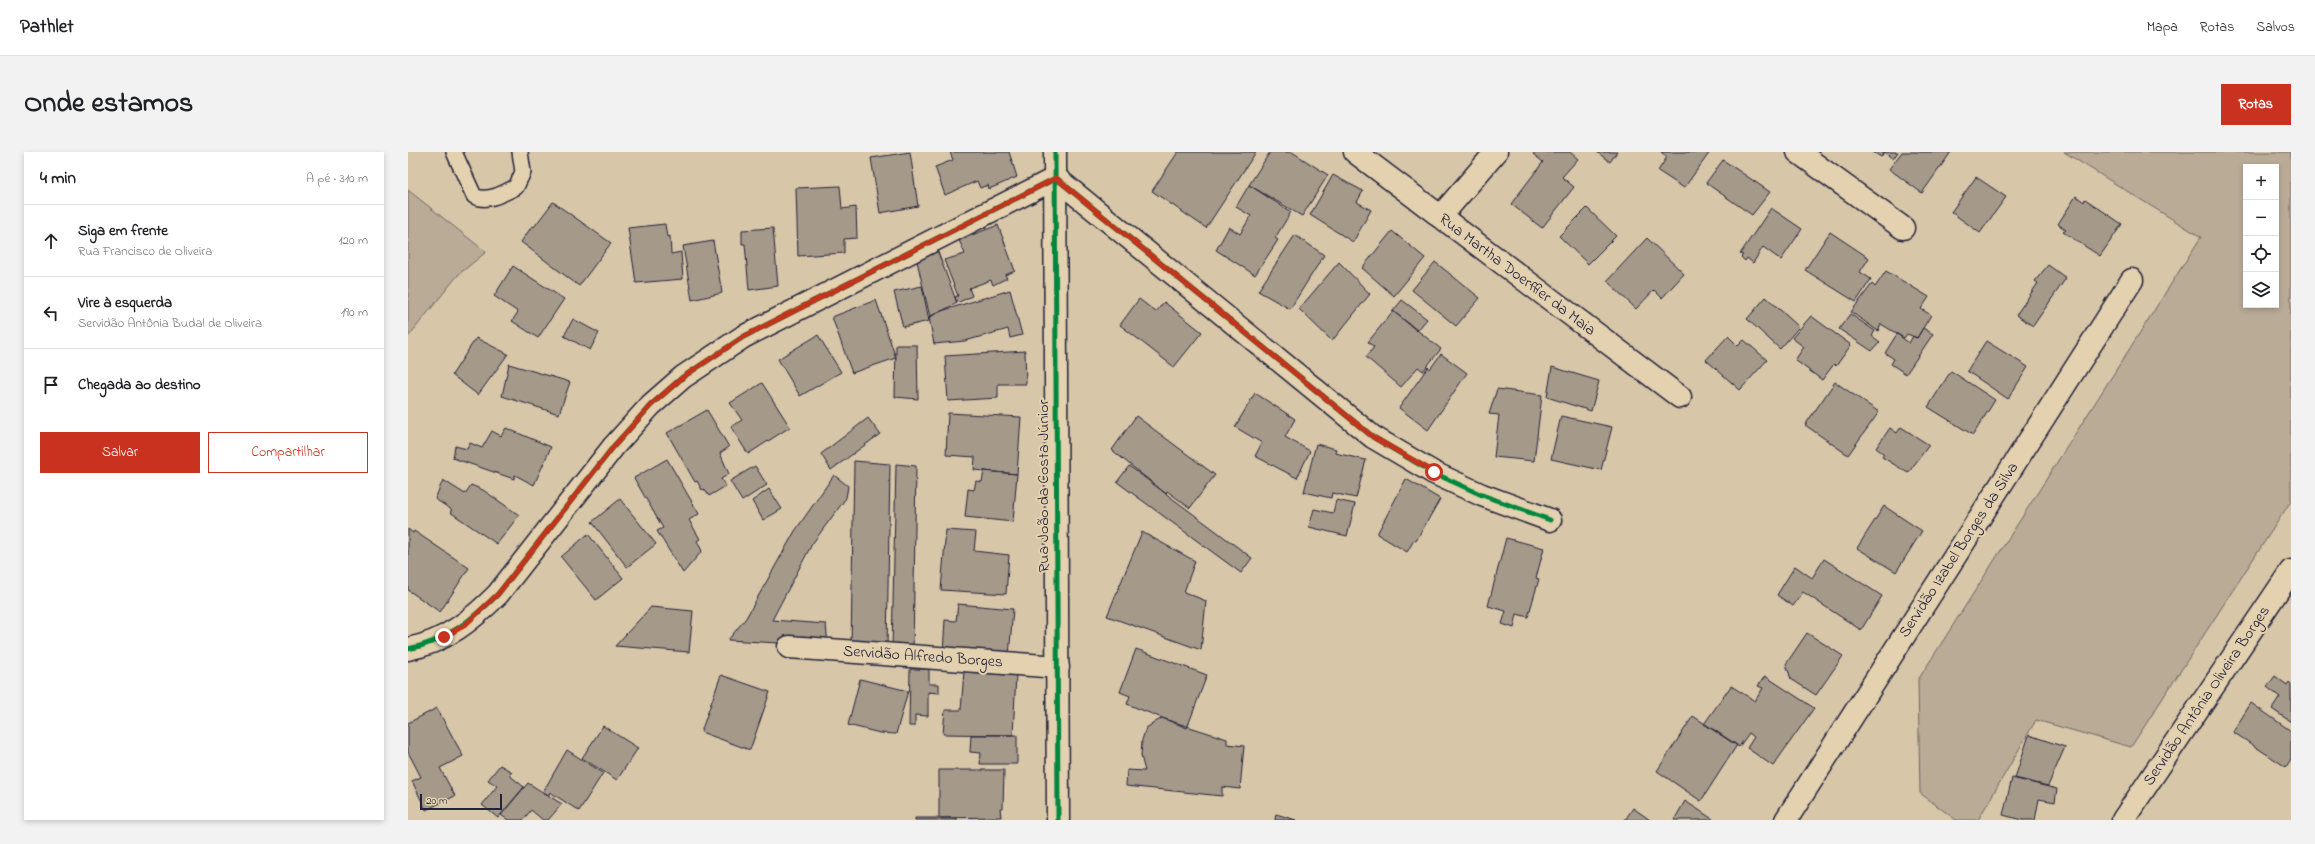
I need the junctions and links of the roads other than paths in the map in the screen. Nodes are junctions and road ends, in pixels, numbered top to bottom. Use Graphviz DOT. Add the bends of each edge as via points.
graph roads {
  1 [pos="454,152"];
  2 [pos="520,152"];
  3 [pos="1055,152"];
  4 [pos="1355,152"];
  5 [pos="1496,152"];
  6 [pos="1798,152"];
  7 [pos="1056,178"];
  8 [pos="1440,217"];
  9 [pos="1903,228"];
  10 [pos="2132,280"];
  11 [pos="1680,397"];
  12 [pos="1550,520"];
  13 [pos="2291,571"];
  14 [pos="789,647"];
  15 [pos="408,649"];
  16 [pos="1058,667"];
  17 [pos="1058,820"];
  18 [pos="1786,820"];
  19 [pos="2123,820"];
  1 -- 2 [label="lane" via="474,196 481,199 516,187 523,172"];
  3 -- 7 [label="street, Rua João da Costa Júnior"];
  4 -- 8 [label="street, Rua Martha Doerffler da Maia"];
  5 -- 8 [label="street"];
  6 -- 9 [label="street"];
  7 -- 12 [label="street" via="1373,437 1406,458 1482,496"];
  7 -- 15 [label="street" via="743,337 688,373 651,405 614,446 498,594 481,611 465,625 444,637"];
  7 -- 16 [label="street, Rua João da Costa Júnior"];
  8 -- 11 [label="street, Rua Martha Doerffler da Maia"];
  10 -- 18 [label="street, Servidão Izabel Borges da Silva"];
  13 -- 19 [label="street, Servidão Antônia Oliveira Borges"];
  14 -- 16 [label="street, Servidão Alfredo Borges"];
  16 -- 17 [label="street, Rua João da Costa Júnior"];
}
